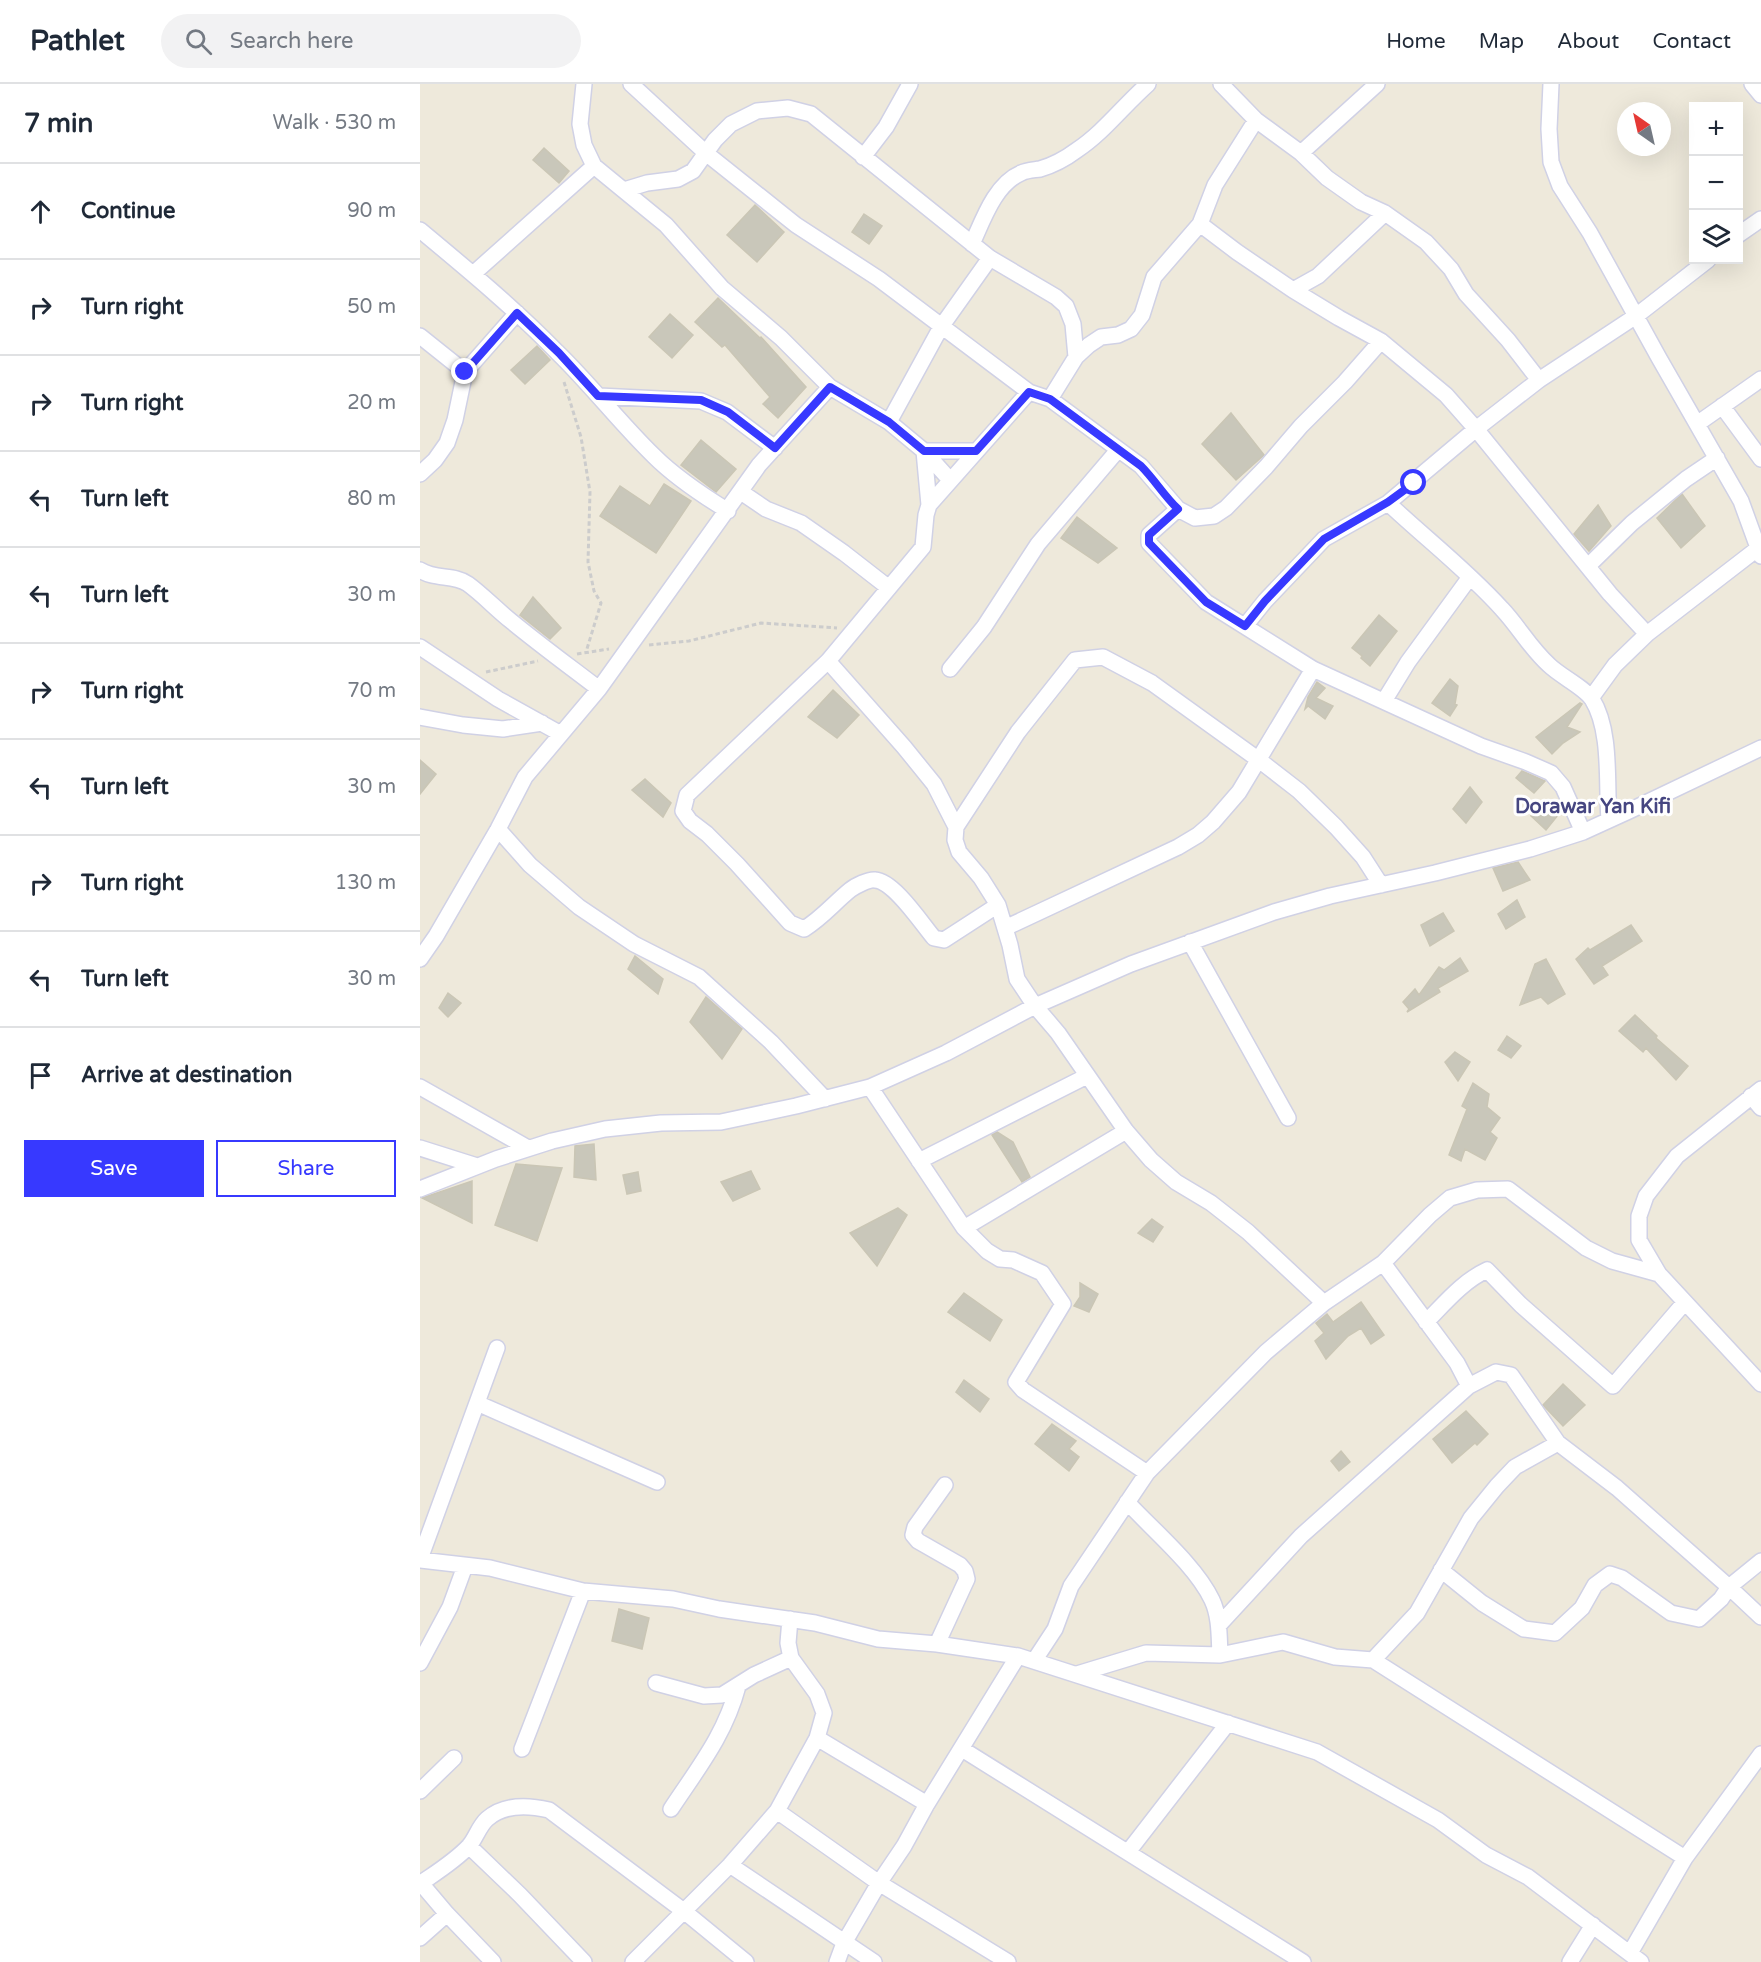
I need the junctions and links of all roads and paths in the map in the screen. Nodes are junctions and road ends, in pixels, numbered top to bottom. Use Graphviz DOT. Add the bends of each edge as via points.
graph roads {
  1 [pos="584,84"];
  2 [pos="631,84"];
  3 [pos="910,84"];
  4 [pos="1148,84"];
  5 [pos="1221,84"];
  6 [pos="1377,84"];
  7 [pos="1551,84"];
  8 [pos="1752,84"];
  9 [pos="1761,95"];
  10 [pos="1256,120"];
  11 [pos="1302,153"];
  12 [pos="707,154"];
  13 [pos="863,157"];
  14 [pos="594,166"];
  15 [pos="624,190"];
  16 [pos="1385,213"];
  17 [pos="1761,219"];
  18 [pos="1200,224"];
  19 [pos="420,230"];
  20 [pos="1743,232"];
  21 [pos="972,244"];
  22 [pos="990,258"];
  23 [pos="1703,264"];
  24 [pos="473,274"];
  25 [pos="1293,290"];
  26 [pos="517,313"];
  27 [pos="1636,316"];
  28 [pos="941,327"];
  29 [pos="420,336"];
  30 [pos="1381,340"];
  31 [pos="1076,357"];
  32 [pos="465,372"];
  33 [pos="564,378"];
  34 [pos="1761,379"];
  35 [pos="1539,380"];
  36 [pos="830,387"];
  37 [pos="1029,392"];
  38 [pos="598,396"];
  39 [pos="1050,399"];
  40 [pos="1722,406"];
  41 [pos="889,422"];
  42 [pos="1697,424"];
  43 [pos="1476,429"];
  44 [pos="775,448"];
  45 [pos="1118,450"];
  46 [pos="924,451"];
  47 [pos="976,451"];
  48 [pos="1717,458"];
  49 [pos="1761,459"];
  50 [pos="420,474"];
  51 [pos="950,480"];
  52 [pos="741,492"];
  53 [pos="1388,502"];
  54 [pos="929,505"];
  55 [pos="1178,509"];
  56 [pos="728,511"];
  57 [pos="1760,550"];
  58 [pos="1588,566"];
  59 [pos="420,570"];
  60 [pos="1470,577"];
  61 [pos="889,588"];
  62 [pos="1245,626"];
  63 [pos="837,628"];
  64 [pos="1647,634"];
  65 [pos="647,645"];
  66 [pos="420,647"];
  67 [pos="615,648"];
  68 [pos="573,654"];
  69 [pos="584,658"];
  70 [pos="542,660"];
  71 [pos="828,661"];
  72 [pos="950,669"];
  73 [pos="1313,669"];
  74 [pos="481,673"];
  75 [pos="599,689"];
  76 [pos="1591,698"];
  77 [pos="1384,701"];
  78 [pos="420,717"];
  79 [pos="542,723"];
  80 [pos="561,734"];
  81 [pos="1761,748"];
  82 [pos="1258,760"];
  83 [pos="1609,820"];
  84 [pos="956,827"];
  85 [pos="498,829"];
  86 [pos="1583,831"];
  87 [pos="1381,885"];
  88 [pos="998,905"];
  89 [pos="1005,928"];
  90 [pos="1190,942"];
  91 [pos="420,959"];
  92 [pos="1035,1006"];
  93 [pos="1087,1076"];
  94 [pos="420,1087"];
  95 [pos="870,1087"];
  96 [pos="1758,1098"];
  97 [pos="825,1099"];
  98 [pos="1288,1118"];
  99 [pos="1126,1131"];
  100 [pos="420,1148"];
  101 [pos="528,1148"];
  102 [pos="919,1161"];
  103 [pos="477,1166"];
  104 [pos="420,1189"];
  105 [pos="964,1228"];
  106 [pos="1383,1263"];
  107 [pos="1659,1274"];
  108 [pos="1685,1302"];
  109 [pos="1324,1303"];
  110 [pos="1426,1322"];
  111 [pos="497,1348"];
  112 [pos="1761,1384"];
  113 [pos="1469,1386"];
  114 [pos="477,1403"];
  115 [pos="1558,1443"];
  116 [pos="1147,1473"];
  117 [pos="657,1482"];
  118 [pos="945,1485"];
  119 [pos="1127,1502"];
  120 [pos="420,1560"];
  121 [pos="1761,1561"];
  122 [pos="465,1566"];
  123 [pos="1441,1570"];
  124 [pos="1729,1587"];
  125 [pos="583,1591"];
  126 [pos="1761,1617"];
  127 [pos="790,1619"];
  128 [pos="1219,1625"];
  129 [pos="937,1644"];
  130 [pos="1220,1655"];
  131 [pos="1018,1656"];
  132 [pos="791,1658"];
  133 [pos="1373,1660"];
  134 [pos="1034,1661"];
  135 [pos="420,1663"];
  136 [pos="1077,1674"];
  137 [pos="656,1683"];
  138 [pos="738,1686"];
  139 [pos="1228,1723"];
  140 [pos="817,1738"];
  141 [pos="522,1749"];
  142 [pos="962,1749"];
  143 [pos="1761,1754"];
  144 [pos="454,1758"];
  145 [pos="420,1791"];
  146 [pos="927,1804"];
  147 [pos="670,1809"];
  148 [pos="777,1811"];
  149 [pos="469,1845"];
  150 [pos="1128,1852"];
  151 [pos="1685,1858"];
  152 [pos="730,1865"];
  153 [pos="421,1883"];
  154 [pos="879,1883"];
  155 [pos="685,1912"];
  156 [pos="447,1914"];
  157 [pos="1593,1925"];
  158 [pos="420,1938"];
  159 [pos="844,1943"];
  160 [pos="1636,1957"];
  161 [pos="493,1962"];
  162 [pos="584,1962"];
  163 [pos="633,1962"];
  164 [pos="746,1962"];
  165 [pos="837,1962"];
  166 [pos="874,1962"];
  167 [pos="1008,1962"];
  168 [pos="1303,1962"];
  169 [pos="1570,1962"];
  1 -- 14 [label="street" via="580,124"];
  2 -- 12 [label="street"];
  3 -- 13 [label="street" via="886,127"];
  4 -- 21 [label="street" via="1078,150 1057,163 1021,173 1005,184"];
  5 -- 10 [label="street"];
  6 -- 11 [label="street"];
  7 -- 27 [label="street" via="1551,162 1560,186"];
  8 -- 9 [label="street"];
  10 -- 11 [label="street"];
  10 -- 18 [label="street" via="1215,185"];
  11 -- 16 [label="street" via="1327,178"];
  12 -- 13 [label="street" via="731,124 757,111 788,108 811,114"];
  12 -- 15 [label="street" via="693,171 678,179"];
  12 -- 28 [label="street" via="796,225 879,279"];
  13 -- 21 [label="street"];
  14 -- 15 [label="street"];
  14 -- 24 [label="street"];
  15 -- 36 [label="street" via="666,225 722,288 781,338"];
  16 -- 25 [label="street" via="1318,276"];
  16 -- 35 [label="street" via="1426,242 1451,269 1466,294"];
  17 -- 20 [label="street"];
  18 -- 25 [label="street"];
  18 -- 31 [label="street" via="1154,277 1142,315 1131,329 1101,338"];
  19 -- 24 [label="street"];
  21 -- 22 [label="street"];
  22 -- 28 [label="street"];
  22 -- 31 [label="street" via="1066,306 1073,324"];
  23 -- 27 [label="street"];
  24 -- 26 [label="street"];
  25 -- 30 [label="street"];
  26 -- 32 [label="street"];
  26 -- 38 [label="street"];
  27 -- 35 [label="street"];
  27 -- 42 [label="street"];
  28 -- 37 [label="street"];
  28 -- 41 [label="street"];
  29 -- 32 [label="street"];
  30 -- 43 [label="street" via="1446,395"];
  30 -- 55 [label="street" via="1226,508 1214,516 1195,518"];
  31 -- 39 [label="street"];
  32 -- 50 [label="street" via="447,443"];
  33 -- 69 [label="path" via="581,436 590,492 588,562 594,591 601,603"];
  34 -- 40 [label="street"];
  35 -- 43 [label="street"];
  36 -- 41 [label="street"];
  36 -- 44 [label="street"];
  37 -- 39 [label="street"];
  37 -- 47 [label="street"];
  38 -- 44 [label="street" via="701,400 728,412"];
  38 -- 56 [label="street" via="655,457"];
  39 -- 45 [label="street"];
  40 -- 42 [label="street"];
  40 -- 49 [label="street"];
  41 -- 46 [label="street"];
  42 -- 48 [label="street"];
  43 -- 53 [label="street"];
  43 -- 58 [label="street"];
  44 -- 52 [label="street"];
  45 -- 55 [label="street" via="1146,472"];
  45 -- 72 [label="street" via="1038,544 984,627"];
  46 -- 47 [label="street"];
  46 -- 51 [label="street"];
  46 -- 54 [label="street"];
  47 -- 51 [label="street"];
  48 -- 57 [label="street" via="1741,501"];
  48 -- 58 [label="street" via="1632,523"];
  51 -- 54 [label="street"];
  52 -- 56 [label="street"];
  52 -- 61 [label="street" via="766,509 801,524"];
  53 -- 60 [label="street"];
  53 -- 62 [label="street" via="1324,539"];
  54 -- 61 [label="street" via="923,547"];
  55 -- 62 [label="street" via="1149,535 1149,543 1206,602"];
  56 -- 75 [label="street"];
  57 -- 64 [label="street"];
  58 -- 64 [label="street"];
  59 -- 75 [label="street" via="469,585"];
  60 -- 76 [label="street" via="1503,609 1549,665"];
  60 -- 77 [label="street"];
  61 -- 71 [label="street"];
  62 -- 73 [label="street"];
  63 -- 65 [label="path" via="760,623 689,641"];
  64 -- 76 [label="street" via="1615,665"];
  66 -- 79 [label="street"];
  67 -- 68 [label="path"];
  70 -- 74 [label="path"];
  71 -- 84 [label="street" via="934,784"];
  71 -- 88 [label="street" via="687,795 683,811 790,923 804,929 852,888 874,879 899,896 933,938 944,940"];
  73 -- 77 [label="street"];
  73 -- 82 [label="street"];
  75 -- 80 [label="street"];
  76 -- 83 [label="street" via="1608,758"];
  77 -- 86 [label="street" via="1551,773 1563,787"];
  78 -- 79 [label="street" via="503,729"];
  79 -- 80 [label="street"];
  80 -- 85 [label="street" via="525,777"];
  81 -- 83 [label="street"];
  82 -- 84 [label="street" via="1152,683 1103,657 1075,660 1018,732"];
  82 -- 87 [label="street" via="1299,791 1336,827"];
  82 -- 89 [label="street" via="1239,792 1198,835"];
  83 -- 86 [label="street"];
  84 -- 88 [label="street" via="955,840 960,852"];
  85 -- 91 [label="street"];
  85 -- 97 [label="street" via="530,865 579,907 634,944 699,977 771,1042"];
  86 -- 87 [label="street" via="1530,849"];
  87 -- 90 [label="street" via="1285,909"];
  88 -- 89 [label="street"];
  89 -- 92 [label="street" via="1017,979"];
  90 -- 92 [label="street"];
  90 -- 98 [label="street"];
  92 -- 93 [label="street"];
  92 -- 95 [label="street"];
  93 -- 99 [label="street"];
  93 -- 102 [label="street"];
  94 -- 101 [label="street"];
  95 -- 97 [label="street"];
  95 -- 102 [label="street"];
  96 -- 107 [label="street" via="1677,1156 1646,1196 1639,1216 1639,1240"];
  97 -- 101 [label="street" via="721,1122 605,1129"];
  99 -- 105 [label="street"];
  99 -- 109 [label="street" via="1151,1161 1248,1232"];
  100 -- 103 [label="street"];
  101 -- 103 [label="street"];
  102 -- 105 [label="street"];
  103 -- 104 [label="street"];
  105 -- 116 [label="street" via="993,1255 1042,1273 1063,1304 1016,1382"];
  106 -- 107 [label="street" via="1450,1198 1477,1190 1508,1189 1586,1248 1612,1261"];
  106 -- 109 [label="street"];
  106 -- 110 [label="street"];
  107 -- 108 [label="street"];
  108 -- 110 [label="street" via="1613,1386 1487,1270"];
  108 -- 112 [label="street"];
  109 -- 116 [label="street" via="1266,1352"];
  110 -- 113 [label="street"];
  111 -- 114 [label="street"];
  113 -- 115 [label="street" via="1496,1372 1511,1375"];
  113 -- 128 [label="street" via="1300,1536"];
  114 -- 117 [label="street"];
  114 -- 120 [label="street"];
  115 -- 123 [label="street" via="1515,1467 1497,1486 1471,1518"];
  115 -- 124 [label="street" via="1617,1488"];
  116 -- 119 [label="street"];
  118 -- 129 [label="street" via="913,1535 960,1565 967,1579"];
  119 -- 128 [label="street" via="1195,1574 1212,1600"];
  119 -- 134 [label="street" via="1071,1586 1055,1629"];
  120 -- 122 [label="street"];
  121 -- 124 [label="street"];
  122 -- 125 [label="street"];
  122 -- 135 [label="street" via="450,1607"];
  123 -- 124 [label="street" via="1482,1603 1524,1629 1555,1633 1582,1608 1595,1585 1610,1574 1622,1578 1671,1613 1699,1619"];
  123 -- 133 [label="street" via="1417,1613"];
  124 -- 126 [label="street"];
  125 -- 127 [label="street" via="673,1599"];
  125 -- 141 [label="street"];
  127 -- 129 [label="street" via="878,1639"];
  127 -- 132 [label="street"];
  128 -- 130 [label="street"];
  129 -- 131 [label="street"];
  130 -- 133 [label="street" via="1283,1642 1335,1657"];
  130 -- 136 [label="street" via="1146,1653"];
  131 -- 134 [label="street"];
  131 -- 142 [label="street"];
  132 -- 138 [label="street"];
  132 -- 140 [label="street" via="817,1694 824,1713"];
  133 -- 151 [label="street"];
  134 -- 136 [label="street"];
  136 -- 139 [label="street"];
  137 -- 138 [label="street" via="704,1696 722,1695"];
  138 -- 147 [label="street" via="721,1733"];
  139 -- 150 [label="street"];
  139 -- 157 [label="street" via="1317,1752 1337,1763 1438,1820 1485,1856 1528,1877"];
  140 -- 146 [label="street"];
  140 -- 148 [label="street"];
  142 -- 146 [label="street"];
  142 -- 150 [label="street"];
  143 -- 151 [label="street"];
  144 -- 145 [label="street"];
  146 -- 154 [label="street"];
  148 -- 152 [label="street"];
  148 -- 154 [label="street"];
  149 -- 153 [label="street"];
  149 -- 155 [label="street" via="487,1819 507,1809 527,1805 549,1810"];
  149 -- 162 [label="street"];
  150 -- 168 [label="street"];
  151 -- 160 [label="street"];
  152 -- 155 [label="street"];
  152 -- 159 [label="street"];
  153 -- 156 [label="street"];
  154 -- 159 [label="street"];
  154 -- 167 [label="street"];
  155 -- 163 [label="street"];
  155 -- 164 [label="street"];
  156 -- 158 [label="street"];
  156 -- 161 [label="street"];
  157 -- 160 [label="street"];
  157 -- 169 [label="street"];
  159 -- 165 [label="street"];
  159 -- 166 [label="street"];
}
